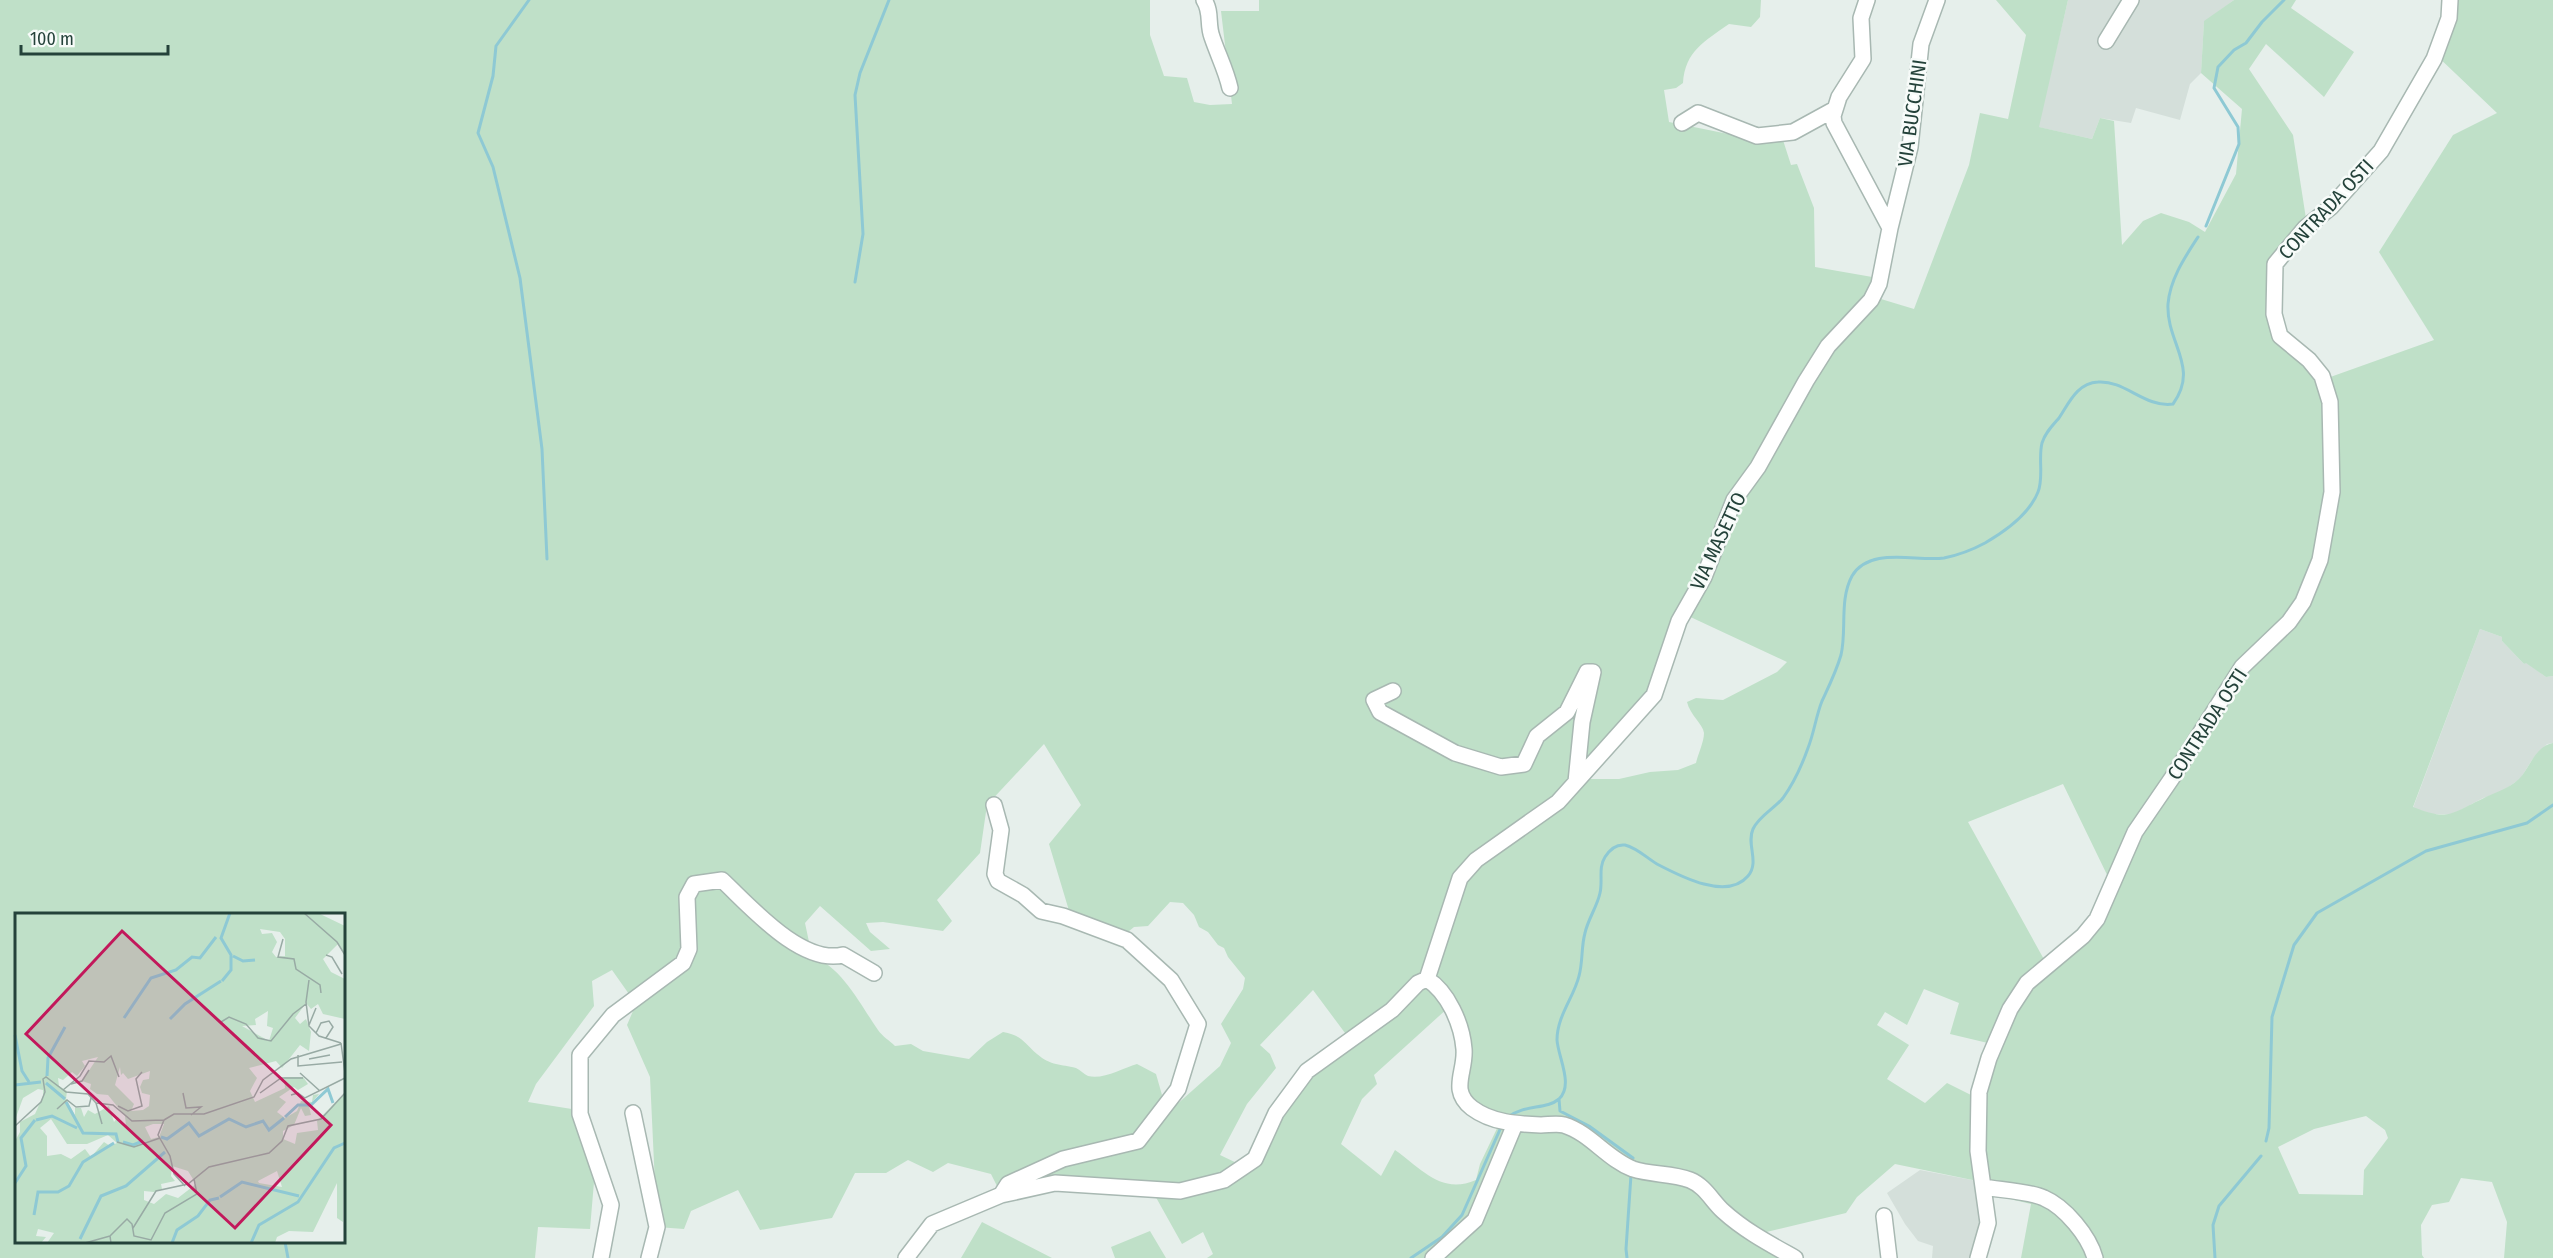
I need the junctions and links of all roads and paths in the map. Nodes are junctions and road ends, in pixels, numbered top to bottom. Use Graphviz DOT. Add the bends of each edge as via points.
graph roads {
  1 [pos="1204,0"];
  2 [pos="1867,0"];
  3 [pos="1937,0"];
  4 [pos="2131,0"];
  5 [pos="2450,0"];
  6 [pos="2106,41"];
  7 [pos="1230,88"];
  8 [pos="1835,110"];
  9 [pos="1682,123"];
  10 [pos="1890,228"];
  11 [pos="1393,691"];
  12 [pos="1576,782"];
  13 [pos="994,805"];
  14 [pos="873,973"];
  15 [pos="1427,979"];
  16 [pos="633,1113"];
  17 [pos="1508,1123"];
  18 [pos="1983,1187"];
  19 [pos="1001,1195"];
  20 [pos="1884,1216"];
  21 [pos="601,1258"];
  22 [pos="649,1258"];
  23 [pos="906,1258"];
  24 [pos="1433,1258"];
  25 [pos="1796,1258"];
  26 [pos="1889,1258"];
  27 [pos="1978,1258"];
  28 [pos="2095,1258"];
  1 -- 7 [label="street" via="1209,8 1211,36"];
  2 -- 8 [label="street" via="1862,18 1863,59"];
  3 -- 10 [label="street, VIA BUCCHINI" via="1921,44 1910,147"];
  4 -- 6 [label="street"];
  5 -- 18 [label="street, CONTRADA OSTI" via="2449,18 2434,59 2382,150 2275,264 2274,314 2280,336 2322,376 2330,402 2332,492 2320,560 2303,602 2289,622 2242,667 2134,832 2097,919 2083,936 2027,983 2010,1010 1979,1092 1978,1151"];
  8 -- 9 [label="street" via="1793,132 1756,136 1698,113"];
  8 -- 10 [label="street" via="1834,123"];
  10 -- 12 [label="street, VIA MASETTO" via="1879,284 1871,300 1828,346 1758,467 1734,500 1704,577 1679,621 1654,695"];
  11 -- 12 [label="street" via="1374,700 1380,712 1455,753 1501,767 1524,764 1537,736 1567,712 1587,672 1593,672 1582,722"];
  12 -- 15 [label="street, VIA MASETTO" via="1558,802 1476,860 1460,878"];
  13 -- 19 [label="street" via="1001,830 995,874 998,881 1041,911 1127,940 1171,980 1198,1024 1178,1089 1138,1141 1063,1159 1008,1184"];
  14 -- 21 [label="street" via="843,955 832,957 805,950 722,880 694,884 687,897 689,949 683,963 613,1015 580,1055 580,1114 611,1204"];
  15 -- 17 [label="street" via="1447,999 1460,1030 1464,1050 1458,1088 1463,1099 1472,1108"];
  15 -- 19 [label="street" via="1392,1010 1307,1071 1276,1113 1255,1159 1224,1180 1180,1191 1055,1183"];
  16 -- 22 [label="street" via="657,1227"];
  17 -- 24 [label="street" via="1474,1220"];
  17 -- 25 [label="street" via="1563,1125 1634,1169 1691,1180 1751,1233"];
  18 -- 27 [label="street, CONTRADA OSTI" via="1988,1223"];
  18 -- 28 [label="street" via="2043,1197 2079,1229"];
  19 -- 23 [label="street" via="932,1224"];
  20 -- 26 [label="street"];
}
